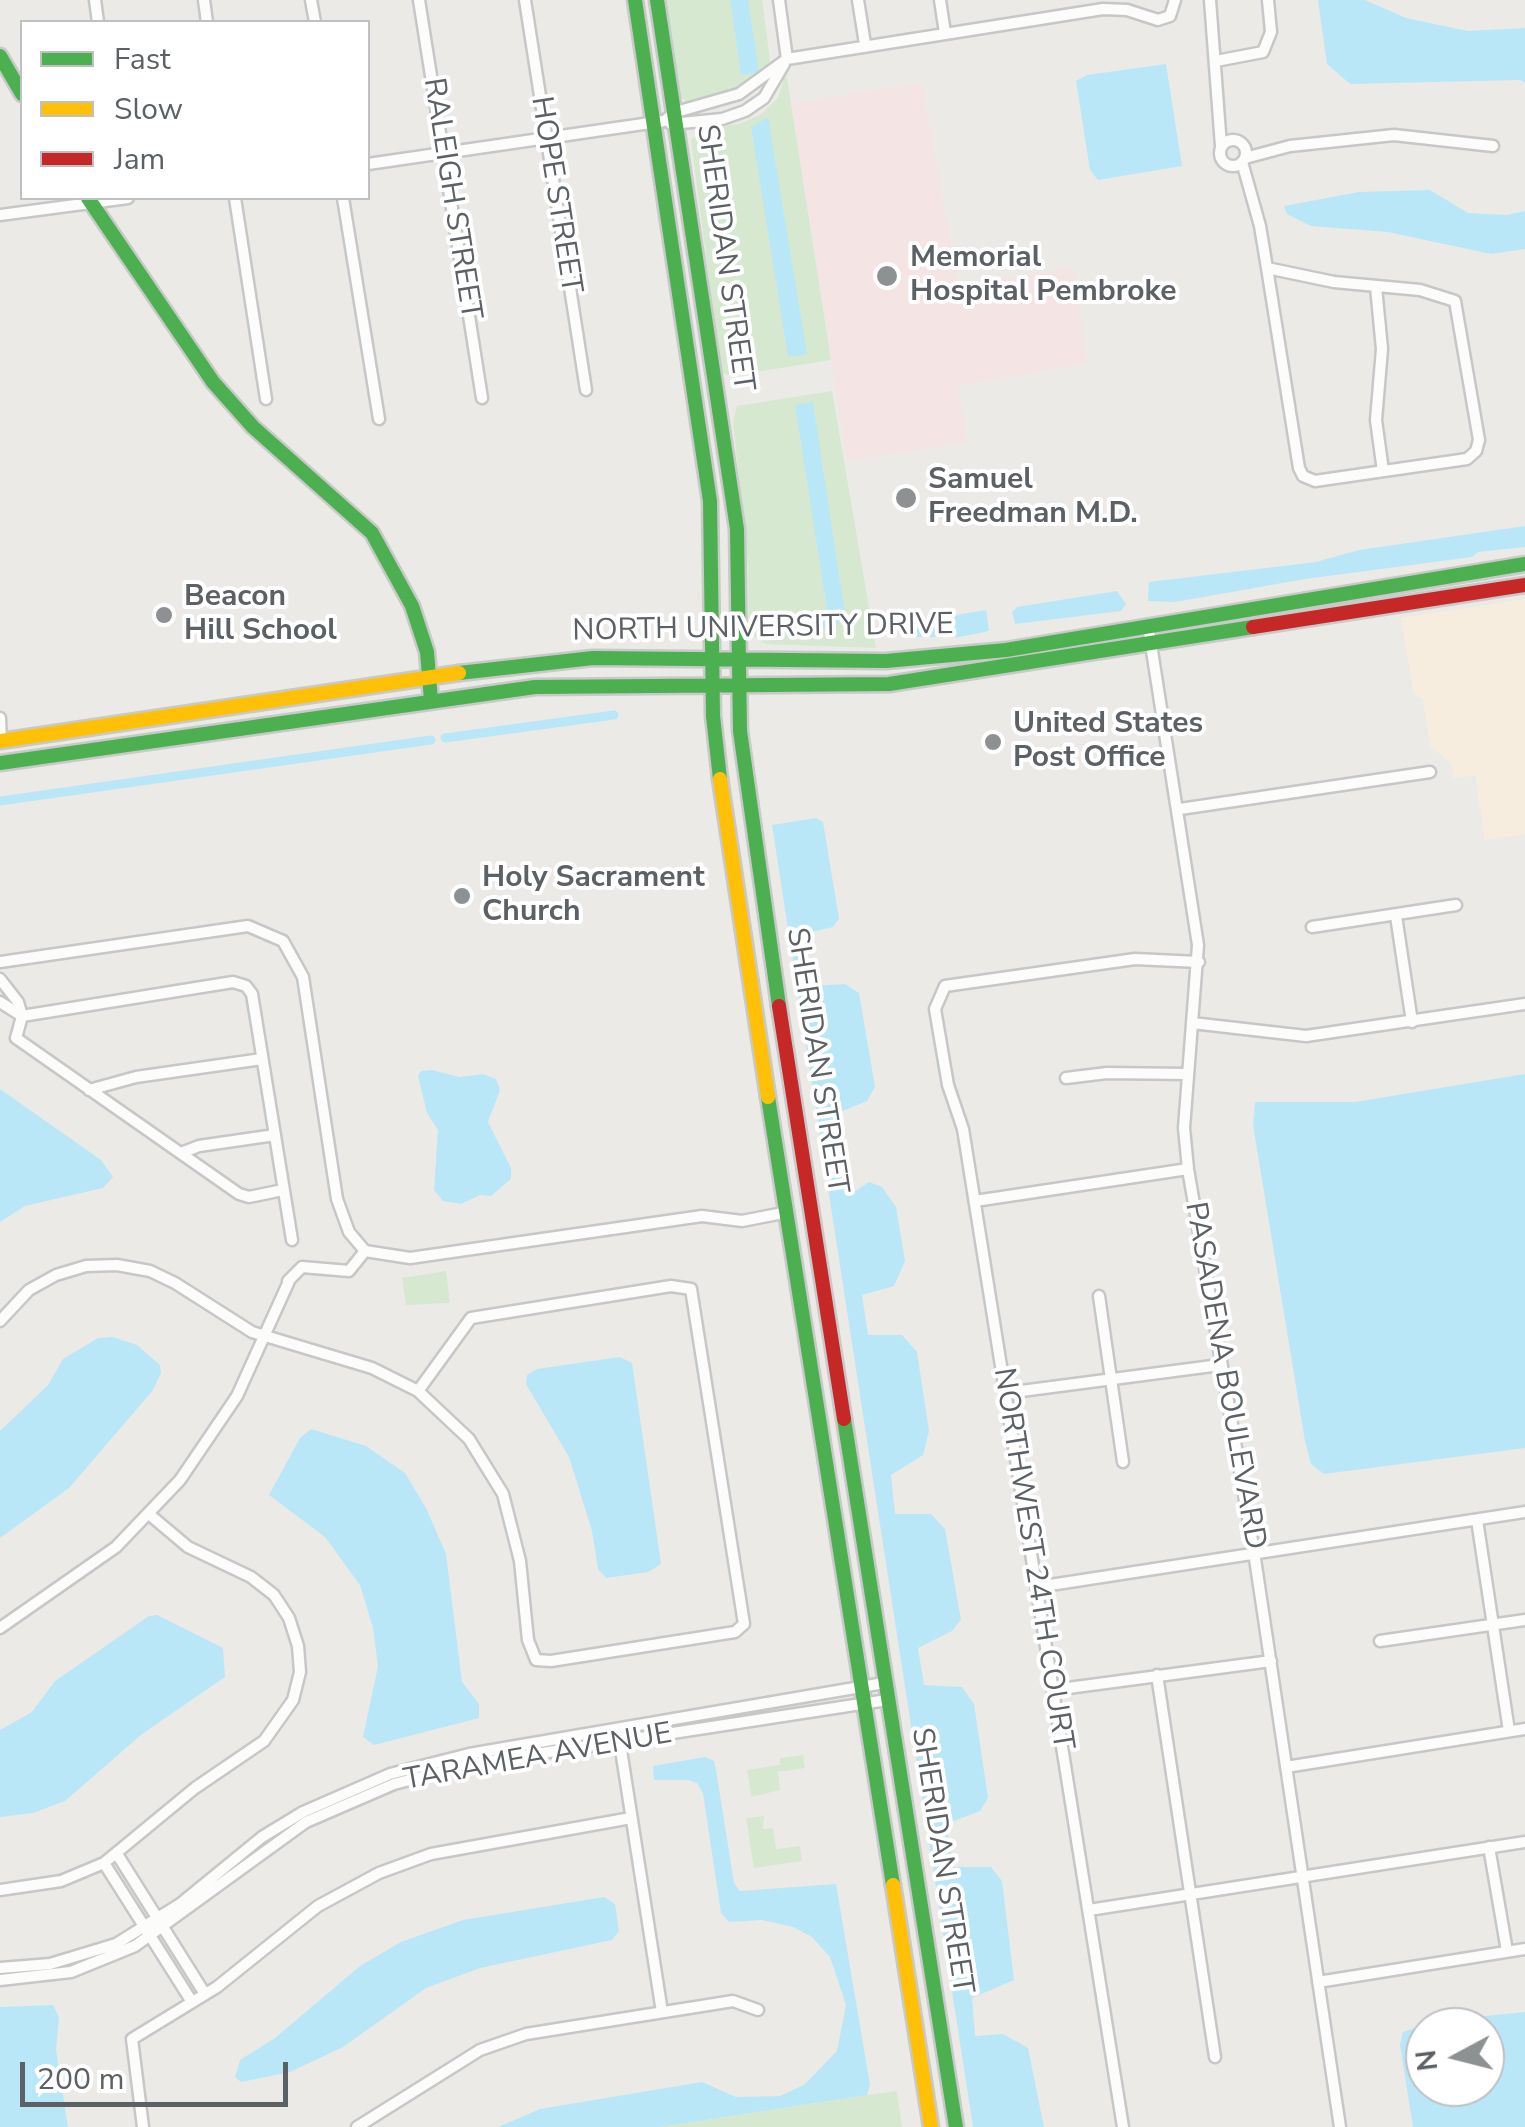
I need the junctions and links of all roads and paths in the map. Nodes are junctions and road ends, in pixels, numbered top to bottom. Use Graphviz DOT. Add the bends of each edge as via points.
graph roads {
  1 [pos="418,0"];
  2 [pos="525,0"];
  3 [pos="635,0"];
  4 [pos="657,0"];
  5 [pos="779,0"];
  6 [pos="858,0"];
  7 [pos="940,0"];
  8 [pos="1174,0"];
  9 [pos="1210,0"];
  10 [pos="1268,0"];
  11 [pos="945,32"];
  12 [pos="865,44"];
  13 [pos="0,56"];
  14 [pos="786,59"];
  15 [pos="1216,60"];
  16 [pos="20,91"];
  17 [pos="1218,92"];
  18 [pos="668,121"];
  19 [pos="546,138"];
  20 [pos="1221,146"];
  21 [pos="1494,146"];
  22 [pos="1242,152"];
  23 [pos="444,153"];
  24 [pos="370,164"];
  25 [pos="1228,165"];
  26 [pos="1255,199"];
  27 [pos="90,200"];
  28 [pos="235,200"];
  29 [pos="343,200"];
  30 [pos="0,215"];
  31 [pos="1267,268"];
  32 [pos="1376,287"];
  33 [pos="586,390"];
  34 [pos="482,398"];
  35 [pos="266,399"];
  36 [pos="379,419"];
  37 [pos="1384,471"];
  38 [pos="1525,564"];
  39 [pos="1525,584"];
  40 [pos="1148,625"];
  41 [pos="1151,643"];
  42 [pos="713,660"];
  43 [pos="740,660"];
  44 [pos="431,676"];
  45 [pos="713,686"];
  46 [pos="740,687"];
  47 [pos="430,700"];
  48 [pos="160,716"];
  49 [pos="0,718"];
  50 [pos="1,741"];
  51 [pos="19,760"];
  52 [pos="0,762"];
  53 [pos="1430,772"];
  54 [pos="1180,808"];
  55 [pos="1456,905"];
  56 [pos="1396,916"];
  57 [pos="1312,927"];
  58 [pos="0,962"];
  59 [pos="1199,962"];
  60 [pos="2,986"];
  61 [pos="0,1002"];
  62 [pos="1525,1004"];
  63 [pos="22,1016"];
  64 [pos="1412,1022"];
  65 [pos="1192,1023"];
  66 [pos="262,1059"];
  67 [pos="1188,1074"];
  68 [pos="1066,1078"];
  69 [pos="89,1090"];
  70 [pos="275,1135"];
  71 [pos="181,1154"];
  72 [pos="1188,1169"];
  73 [pos="283,1190"];
  74 [pos="975,1201"];
  75 [pos="788,1212"];
  76 [pos="292,1240"];
  77 [pos="365,1251"];
  78 [pos="1100,1296"];
  79 [pos="0,1321"];
  80 [pos="264,1338"];
  81 [pos="1220,1365"];
  82 [pos="1112,1379"];
  83 [pos="418,1391"];
  84 [pos="1006,1393"];
  85 [pos="1123,1462"];
  86 [pos="1525,1512"];
  87 [pos="150,1515"];
  88 [pos="1476,1520"];
  89 [pos="1254,1552"];
  90 [pos="1037,1587"];
  91 [pos="1525,1620"];
  92 [pos="1494,1624"];
  93 [pos="0,1628"];
  94 [pos="1380,1641"];
  95 [pos="1270,1661"];
  96 [pos="1157,1676"];
  97 [pos="884,1683"];
  98 [pos="862,1687"];
  99 [pos="1052,1690"];
  100 [pos="888,1700"];
  101 [pos="865,1704"];
  102 [pos="1525,1729"];
  103 [pos="1509,1731"];
  104 [pos="619,1736"];
  105 [pos="1286,1767"];
  106 [pos="631,1818"];
  107 [pos="1525,1842"];
  108 [pos="1489,1847"];
  109 [pos="117,1854"];
  110 [pos="104,1863"];
  111 [pos="1301,1876"];
  112 [pos="0,1890"];
  113 [pos="1192,1894"];
  114 [pos="1089,1910"];
  115 [pos="160,1923"];
  116 [pos="148,1931"];
  117 [pos="1525,1948"];
  118 [pos="1507,1952"];
  119 [pos="0,1968"];
  120 [pos="0,1980"];
  121 [pos="1318,1982"];
  122 [pos="205,1994"];
  123 [pos="192,2002"];
  124 [pos="758,2010"];
  125 [pos="662,2012"];
  126 [pos="1216,2057"];
  127 [pos="143,2127"];
  128 [pos="356,2127"];
  129 [pos="931,2127"];
  130 [pos="956,2127"];
  131 [pos="1123,2127"];
  132 [pos="1340,2127"];
  1 -- 23 [label="street, RALEIGH STREET"];
  2 -- 19 [label="street, HOPE STREET"];
  3 -- 18 [label="main road, SHERIDAN STREET"];
  4 -- 18 [label="main road, SHERIDAN STREET"];
  5 -- 14 [label="street"];
  6 -- 12 [label="street"];
  7 -- 11 [label="street"];
  8 -- 11 [label="street" via="1170,16 1158,20 1103,9"];
  9 -- 15 [label="street"];
  10 -- 15 [label="street" via="1271,32 1263,52"];
  11 -- 12 [label="street"];
  12 -- 14 [label="street"];
  13 -- 16 [label="main road"];
  14 -- 18 [label="street" via="740,94"];
  14 -- 18 [label="street" via="764,98 745,110"];
  15 -- 17 [label="street"];
  17 -- 20 [label="street"];
  17 -- 22 [label="street"];
  18 -- 19 [label="street"];
  18 -- 42 [label="main road, SHERIDAN STREET" via="710,501"];
  18 -- 43 [label="main road, SHERIDAN STREET" via="737,529"];
  19 -- 23 [label="street"];
  19 -- 33 [label="street, HOPE STREET"];
  20 -- 22 [label="street"];
  20 -- 25 [label="street"];
  21 -- 22 [label="street" via="1394,136"];
  22 -- 25 [label="street"];
  22 -- 26 [label="street"];
  23 -- 24 [label="street"];
  23 -- 34 [label="street, RALEIGH STREET"];
  25 -- 26 [label="street"];
  26 -- 31 [label="street"];
  27 -- 30 [label="street"];
  27 -- 44 [label="main road" via="213,382 253,427 372,533 412,606"];
  28 -- 35 [label="street"];
  29 -- 36 [label="street"];
  31 -- 32 [label="street"];
  31 -- 37 [label="street" via="1299,468 1309,480"];
  32 -- 37 [label="street" via="1382,349 1376,420"];
  32 -- 37 [label="street" via="1420,290 1459,306 1479,440 1467,459"];
  38 -- 40 [label="main road, NORTH UNIVERSITY DRIVE"];
  39 -- 41 [label="main road, NORTH UNIVERSITY DRIVE"];
  40 -- 41 [label="street, PASADENA BOULEVARD"];
  40 -- 43 [label="main road, NORTH UNIVERSITY DRIVE" via="1006,650 886,661"];
  41 -- 46 [label="main road, NORTH UNIVERSITY DRIVE" via="889,684"];
  41 -- 54 [label="street, PASADENA BOULEVARD"];
  42 -- 43 [label="main road, NORTH UNIVERSITY DRIVE"];
  42 -- 44 [label="main road, NORTH UNIVERSITY DRIVE" via="552,660"];
  42 -- 45 [label="main road, SHERIDAN STREET"];
  43 -- 46 [label="main road, SHERIDAN STREET"];
  44 -- 47 [label="main road"];
  44 -- 48 [label="main road, NORTH UNIVERSITY DRIVE"];
  45 -- 46 [label="main road, NORTH UNIVERSITY DRIVE"];
  45 -- 47 [label="main road, NORTH UNIVERSITY DRIVE" via="587,684"];
  45 -- 75 [label="main road, SHERIDAN STREET" via="725,828"];
  46 -- 97 [label="main road, SHERIDAN STREET" via="750,814"];
  47 -- 51 [label="main road, NORTH UNIVERSITY DRIVE"];
  48 -- 50 [label="main road, NORTH UNIVERSITY DRIVE"];
  48 -- 51 [label="main road" via="124,732 37,745"];
  49 -- 50 [label="street"];
  51 -- 52 [label="main road, NORTH UNIVERSITY DRIVE"];
  53 -- 54 [label="street"];
  54 -- 59 [label="street, PASADENA BOULEVARD"];
  55 -- 56 [label="street"];
  56 -- 57 [label="street"];
  56 -- 64 [label="street"];
  58 -- 77 [label="street" via="248,926 283,942 303,977 337,1199 349,1232"];
  59 -- 65 [label="street, PASADENA BOULEVARD"];
  59 -- 74 [label="street, NORTHWEST 24TH COURT" via="1118,961 945,986 935,1009"];
  60 -- 63 [label="street"];
  61 -- 63 [label="street"];
  62 -- 64 [label="street"];
  63 -- 66 [label="street" via="242,983 252,994"];
  63 -- 69 [label="street" via="16,1038"];
  64 -- 65 [label="street" via="1306,1036"];
  65 -- 67 [label="street, PASADENA BOULEVARD"];
  66 -- 69 [label="street" via="104,1082"];
  66 -- 70 [label="street"];
  67 -- 68 [label="street"];
  67 -- 72 [label="street, PASADENA BOULEVARD"];
  69 -- 71 [label="street"];
  70 -- 71 [label="street"];
  70 -- 73 [label="street"];
  71 -- 73 [label="street" via="244,1196"];
  72 -- 74 [label="street"];
  72 -- 81 [label="street, PASADENA BOULEVARD"];
  73 -- 76 [label="street"];
  74 -- 84 [label="street, NORTHWEST 24TH COURT"];
  75 -- 77 [label="street" via="742,1222 702,1216 410,1258"];
  75 -- 98 [label="main road, SHERIDAN STREET"];
  77 -- 80 [label="street" via="349,1271 302,1267 290,1278"];
  78 -- 82 [label="street"];
  79 -- 80 [label="street" via="29,1290 56,1275 118,1265 175,1283"];
  80 -- 83 [label="street" via="372,1368"];
  80 -- 87 [label="street" via="218,1429"];
  81 -- 82 [label="street"];
  81 -- 89 [label="street, PASADENA BOULEVARD"];
  82 -- 84 [label="street"];
  82 -- 85 [label="street"];
  83 -- 83 [label="street" via="469,1439 503,1494 536,1660 735,1632 744,1624 691,1289 671,1286 471,1318"];
  84 -- 90 [label="street, NORTHWEST 24TH COURT"];
  86 -- 88 [label="street"];
  87 -- 93 [label="street" via="88,1568"];
  87 -- 109 [label="street" via="188,1547 274,1595 289,1618 300,1672 293,1700 264,1741"];
  88 -- 89 [label="street"];
  88 -- 92 [label="street"];
  89 -- 90 [label="street"];
  89 -- 95 [label="street, PASADENA BOULEVARD"];
  90 -- 99 [label="street, NORTHWEST 24TH COURT"];
  91 -- 92 [label="street"];
  92 -- 94 [label="street"];
  92 -- 103 [label="street"];
  95 -- 96 [label="street"];
  95 -- 105 [label="street, PASADENA BOULEVARD"];
  96 -- 99 [label="street"];
  96 -- 113 [label="street"];
  97 -- 98 [label="street, TARAMEA AVENUE"];
  97 -- 100 [label="main road, SHERIDAN STREET"];
  98 -- 101 [label="main road, SHERIDAN STREET"];
  98 -- 104 [label="street, TARAMEA AVENUE"];
  99 -- 114 [label="street, NORTHWEST 24TH COURT"];
  100 -- 101 [label="street, TARAMEA AVENUE"];
  100 -- 130 [label="main road, SHERIDAN STREET"];
  101 -- 104 [label="street, TARAMEA AVENUE"];
  101 -- 129 [label="main road, SHERIDAN STREET"];
  102 -- 103 [label="street"];
  103 -- 105 [label="street"];
  104 -- 106 [label="street"];
  104 -- 115 [label="street, TARAMEA AVENUE" via="471,1764 355,1798 272,1844"];
  105 -- 111 [label="street, PASADENA BOULEVARD"];
  106 -- 122 [label="street" via="480,1842 379,1873 318,1906"];
  106 -- 125 [label="street"];
  107 -- 108 [label="street"];
  108 -- 111 [label="street"];
  108 -- 118 [label="street"];
  109 -- 110 [label="street"];
  109 -- 115 [label="street"];
  110 -- 112 [label="street" via="60,1881"];
  110 -- 116 [label="street"];
  111 -- 113 [label="street"];
  111 -- 121 [label="street, PASADENA BOULEVARD"];
  113 -- 114 [label="street"];
  113 -- 126 [label="street"];
  114 -- 131 [label="street, NORTHWEST 24TH COURT"];
  115 -- 116 [label="street, TARAMEA AVENUE"];
  115 -- 122 [label="street"];
  116 -- 119 [label="street, TARAMEA AVENUE" via="78,1958"];
  116 -- 120 [label="street, TARAMEA AVENUE" via="71,1972"];
  116 -- 123 [label="street"];
  117 -- 118 [label="street"];
  118 -- 121 [label="street"];
  121 -- 132 [label="street, PASADENA BOULEVARD"];
  122 -- 123 [label="street"];
  123 -- 127 [label="street" via="132,2039"];
  124 -- 125 [label="street" via="733,2001"];
  125 -- 128 [label="street" via="526,2034 480,2050"];
}
